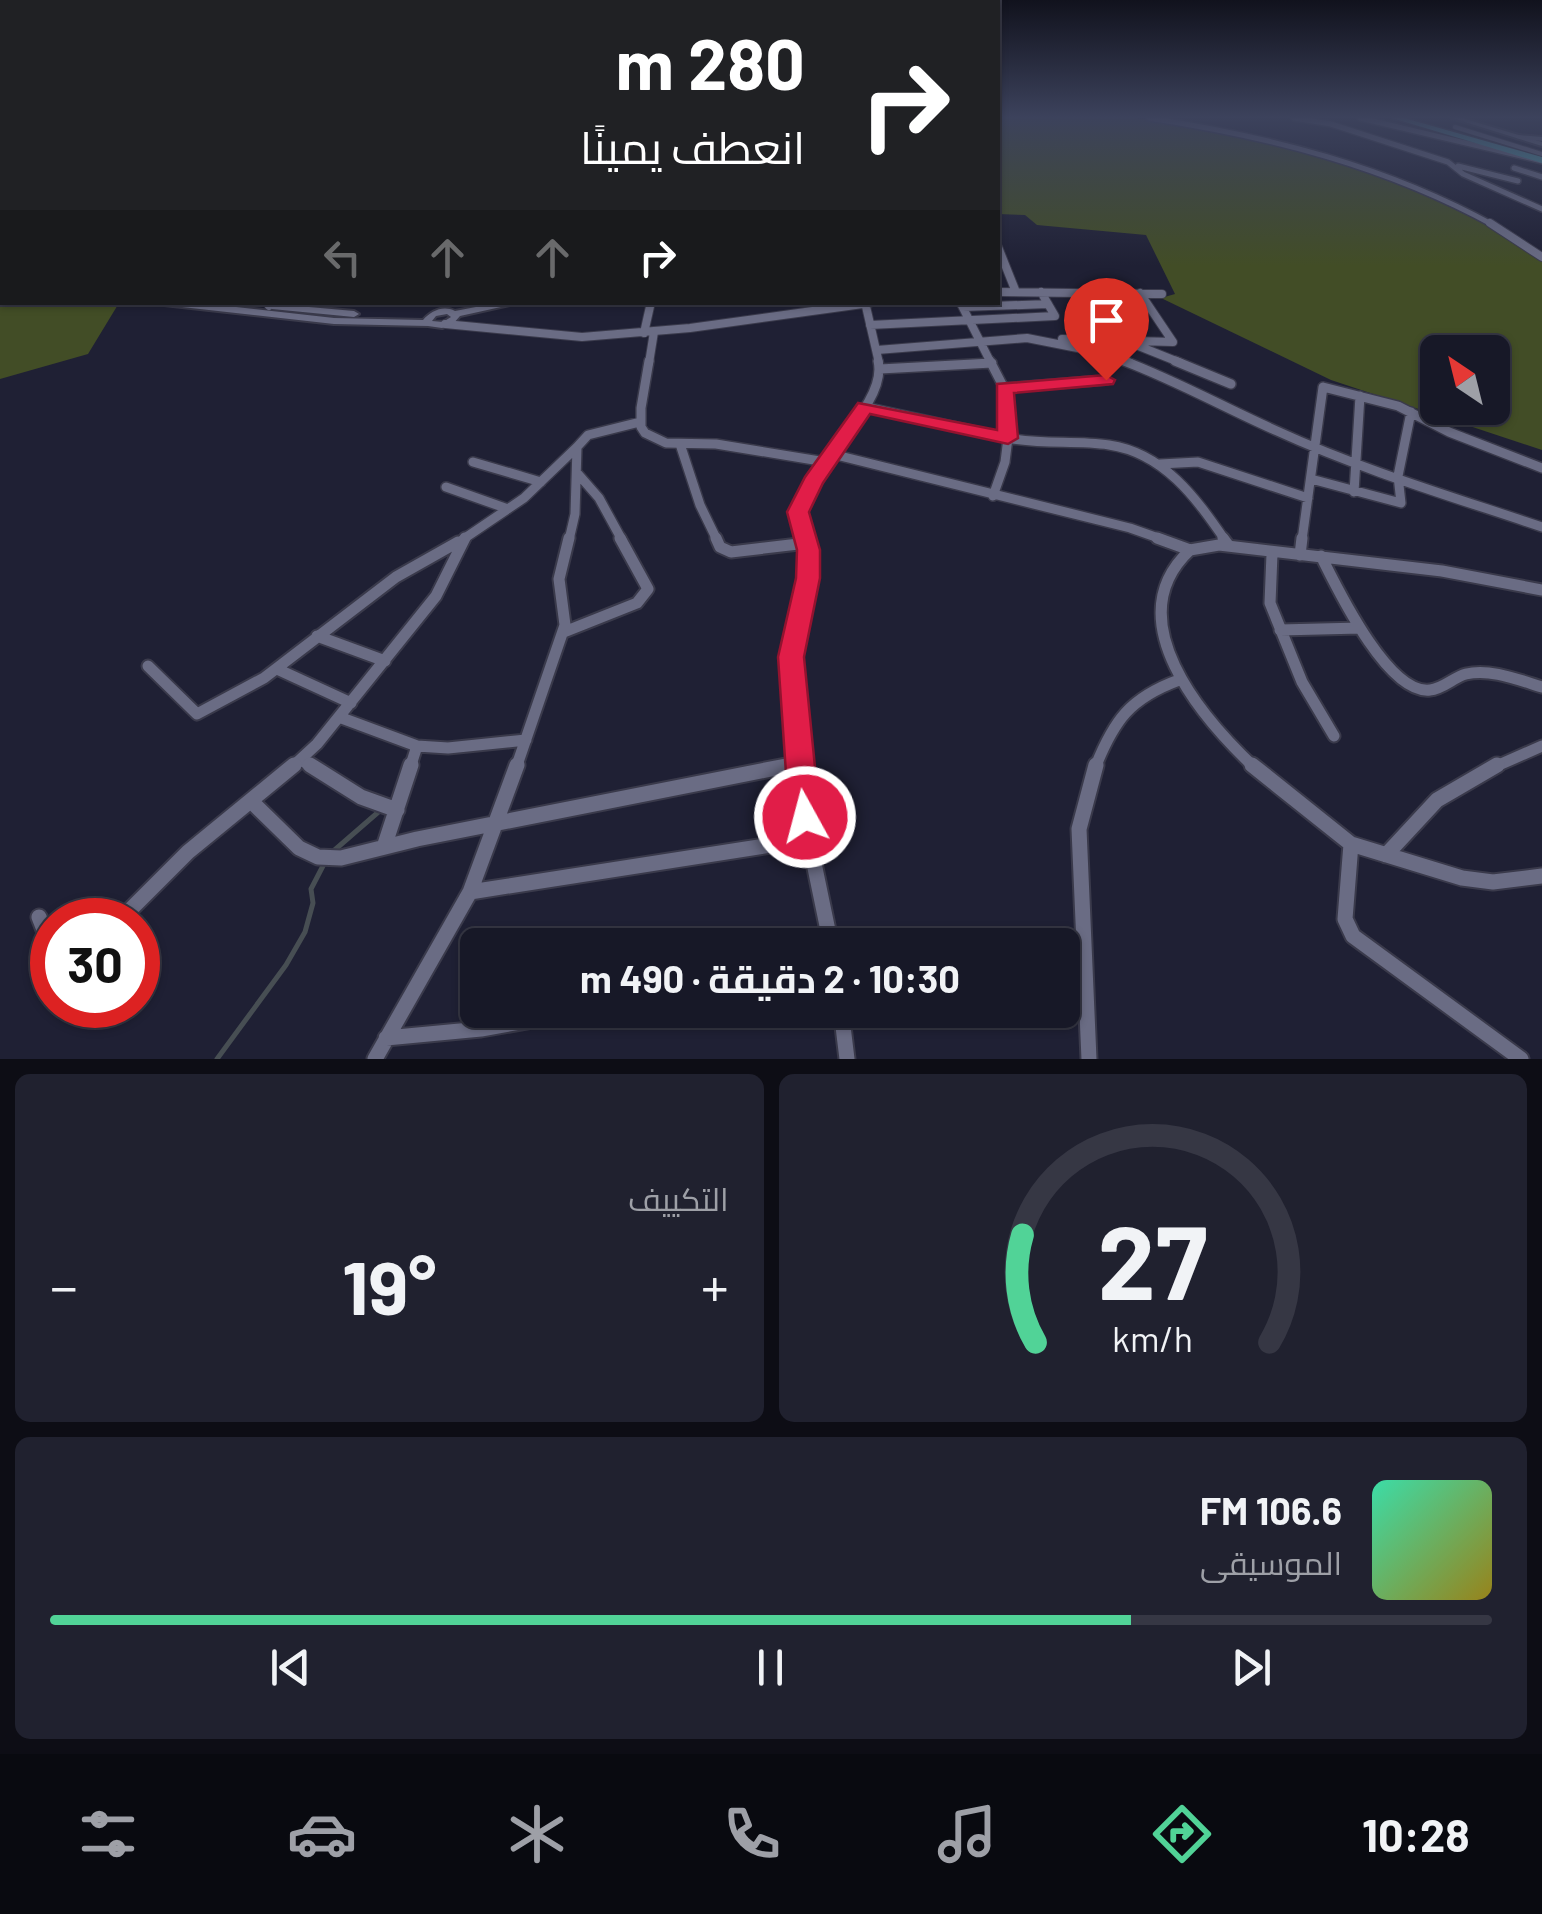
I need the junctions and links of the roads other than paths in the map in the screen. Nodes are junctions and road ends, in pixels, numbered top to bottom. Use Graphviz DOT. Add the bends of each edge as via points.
graph roads {
  1 [pos="1362,167"];
  2 [pos="1457,167"];
  3 [pos="1462,167"];
  4 [pos="1498,176"];
  5 [pos="1479,182"];
  6 [pos="1518,182"];
  7 [pos="1542,210"];
  8 [pos="1000,252"];
  9 [pos="1542,256"];
  10 [pos="1000,292"];
  11 [pos="1016,292"];
  12 [pos="1041,292"];
  13 [pos="1140,293"];
  14 [pos="1162,294"];
  15 [pos="1048,304"];
  16 [pos="191,305"];
  17 [pos="281,305"];
  18 [pos="485,305"];
  19 [pos="500,305"];
  20 [pos="651,305"];
  21 [pos="852,305"];
  22 [pos="867,305"];
  23 [pos="961,305"];
  24 [pos="1000,305"];
  25 [pos="449,313"];
  26 [pos="968,320"];
  27 [pos="428,322"];
  28 [pos="445,324"];
  29 [pos="870,325"];
  30 [pos="475,326"];
  31 [pos="649,332"];
  32 [pos="1051,340"];
  33 [pos="1121,340"];
  34 [pos="980,342"];
  35 [pos="877,350"];
  36 [pos="992,363"];
  37 [pos="880,369"];
  38 [pos="1106,380"];
  39 [pos="1231,384"];
  40 [pos="1004,388"];
  41 [pos="1360,396"];
  42 [pos="865,407"];
  43 [pos="1410,412"];
  44 [pos="640,422"];
  45 [pos="1008,438"];
  46 [pos="680,444"];
  47 [pos="1314,446"];
  48 [pos="578,447"];
  49 [pos="829,458"];
  50 [pos="472,462"];
  51 [pos="1159,464"];
  52 [pos="1356,464"];
  53 [pos="1542,468"];
  54 [pos="578,474"];
  55 [pos="1398,476"];
  56 [pos="1312,479"];
  57 [pos="540,482"];
  58 [pos="446,487"];
  59 [pos="1354,492"];
  60 [pos="994,496"];
  61 [pos="1308,498"];
  62 [pos="508,509"];
  63 [pos="1542,527"];
  64 [pos="463,539"];
  65 [pos="807,544"];
  66 [pos="1229,546"];
  67 [pos="1190,550"];
  68 [pos="1272,554"];
  69 [pos="1300,555"];
  70 [pos="1320,556"];
  71 [pos="1542,590"];
  72 [pos="1360,628"];
  73 [pos="1280,630"];
  74 [pos="564,632"];
  75 [pos="317,636"];
  76 [pos="385,661"];
  77 [pos="148,666"];
  78 [pos="277,668"];
  79 [pos="1180,680"];
  80 [pos="1542,687"];
  81 [pos="351,702"];
  82 [pos="340,717"];
  83 [pos="1334,736"];
  84 [pos="526,740"];
  85 [pos="417,746"];
  86 [pos="1542,746"];
  87 [pos="301,760"];
  88 [pos="798,764"];
  89 [pos="252,802"];
  90 [pos="397,810"];
  91 [pos="496,823"];
  92 [pos="808,839"];
  93 [pos="1351,844"];
  94 [pos="384,847"];
  95 [pos="1386,855"];
  96 [pos="1542,876"];
  97 [pos="470,892"];
  98 [pos="142,898"];
  99 [pos="827,928"];
  100 [pos="486,1028"];
  101 [pos="843,1028"];
  102 [pos="386,1038"];
  103 [pos="375,1059"];
  104 [pos="847,1059"];
  105 [pos="1090,1059"];
  106 [pos="1521,1059"];
  1 -- 9 [label="street" via="1465,206"];
  2 -- 5 [label="street"];
  3 -- 4 [label="street"];
  4 -- 5 [label="street"];
  4 -- 6 [label="street"];
  5 -- 7 [label="street"];
  8 -- 11 [label="street"];
  10 -- 11 [label="street"];
  11 -- 12 [label="street"];
  12 -- 13 [label="street"];
  12 -- 15 [label="street"];
  13 -- 14 [label="street"];
  13 -- 33 [label="street" via="1174,341"];
  15 -- 24 [label="street"];
  15 -- 26 [label="street" via="1055,316"];
  16 -- 27 [label="street" via="334,321"];
  17 -- 25 [label="street" via="394,316"];
  18 -- 25 [label="street"];
  19 -- 25 [label="street"];
  20 -- 31 [label="street"];
  21 -- 31 [label="street"];
  22 -- 29 [label="street"];
  23 -- 26 [label="street"];
  25 -- 27 [label="street"];
  25 -- 28 [label="street"];
  25 -- 30 [label="street"];
  26 -- 29 [label="street"];
  26 -- 34 [label="street"];
  27 -- 28 [label="street"];
  28 -- 30 [label="street"];
  29 -- 35 [label="street"];
  30 -- 31 [label="street" via="563,337"];
  31 -- 44 [label="street"];
  32 -- 33 [label="street"];
  32 -- 34 [label="street"];
  32 -- 47 [label="street" via="1138,364"];
  33 -- 39 [label="street"];
  34 -- 35 [label="street"];
  34 -- 36 [label="street"];
  35 -- 37 [label="street"];
  36 -- 37 [label="street"];
  36 -- 40 [label="street"];
  37 -- 42 [label="street"];
  38 -- 40 [label="street"];
  40 -- 45 [label="street"];
  41 -- 43 [label="street"];
  41 -- 47 [label="street" via="1320,389"];
  41 -- 52 [label="street"];
  42 -- 45 [label="street"];
  42 -- 49 [label="street"];
  43 -- 53 [label="street"];
  43 -- 55 [label="street"];
  44 -- 46 [label="street" via="653,438"];
  44 -- 48 [label="street" via="588,435"];
  45 -- 51 [label="street" via="1049,446 1108,445"];
  45 -- 60 [label="street"];
  46 -- 49 [label="street"];
  46 -- 65 [label="street" via="720,547 731,552"];
  47 -- 52 [label="street"];
  47 -- 56 [label="street"];
  48 -- 54 [label="street"];
  48 -- 57 [label="street"];
  49 -- 60 [label="street"];
  49 -- 65 [label="street" via="800,504"];
  50 -- 57 [label="street"];
  51 -- 61 [label="street" via="1198,462"];
  51 -- 66 [label="street" via="1184,484"];
  52 -- 55 [label="street"];
  52 -- 59 [label="street"];
  54 -- 74 [label="street" via="558,579"];
  54 -- 74 [label="street" via="599,498 648,589 637,603"];
  55 -- 59 [label="street" via="1401,503"];
  55 -- 63 [label="street"];
  56 -- 59 [label="street"];
  56 -- 61 [label="street"];
  57 -- 62 [label="street"];
  58 -- 62 [label="street"];
  60 -- 67 [label="street" via="1140,530"];
  61 -- 69 [label="street"];
  62 -- 64 [label="street"];
  64 -- 75 [label="street" via="396,577"];
  64 -- 76 [label="street" via="436,596"];
  65 -- 88 [label="street" via="806,594 791,657"];
  66 -- 67 [label="street"];
  66 -- 68 [label="street"];
  67 -- 79 [label="street" via="1161,604"];
  68 -- 69 [label="street"];
  68 -- 73 [label="street" via="1270,604"];
  69 -- 70 [label="street"];
  70 -- 71 [label="street" via="1406,564"];
  70 -- 72 [label="street"];
  72 -- 73 [label="street"];
  72 -- 80 [label="street" via="1417,688 1430,690 1471,673"];
  73 -- 83 [label="street"];
  74 -- 84 [label="street"];
  75 -- 76 [label="street"];
  75 -- 78 [label="street"];
  76 -- 81 [label="street"];
  77 -- 78 [label="street" via="197,714"];
  78 -- 81 [label="street"];
  79 -- 93 [label="street" via="1225,740"];
  79 -- 105 [label="street" via="1149,691 1130,707 1108,738 1082,808"];
  81 -- 82 [label="street"];
  82 -- 85 [label="street"];
  82 -- 87 [label="street"];
  84 -- 85 [label="street"];
  84 -- 91 [label="street"];
  85 -- 90 [label="street"];
  86 -- 95 [label="street" via="1464,778"];
  87 -- 89 [label="street"];
  87 -- 90 [label="street" via="360,797"];
  88 -- 91 [label="street"];
  88 -- 92 [label="street"];
  89 -- 94 [label="street" via="298,848 318,858"];
  89 -- 98 [label="street"];
  90 -- 94 [label="street"];
  91 -- 94 [label="street"];
  91 -- 97 [label="street"];
  92 -- 97 [label="street"];
  92 -- 99 [label="street"];
  93 -- 95 [label="street"];
  93 -- 106 [label="street" via="1345,919 1353,936"];
  95 -- 96 [label="street" via="1462,878"];
  97 -- 102 [label="street"];
  100 -- 102 [label="street"];
  101 -- 104 [label="street"];
  102 -- 103 [label="street"];
}
